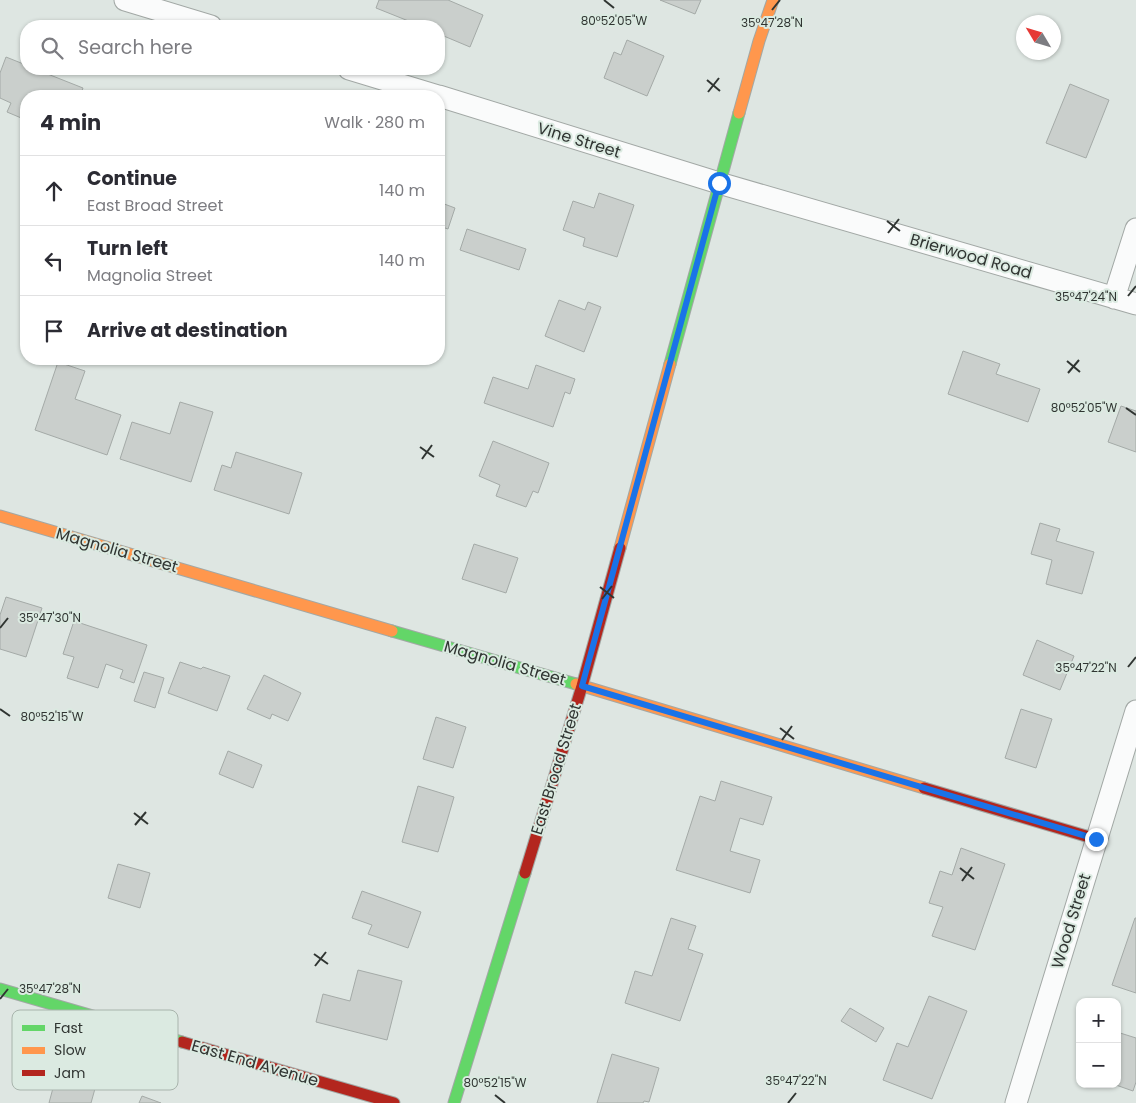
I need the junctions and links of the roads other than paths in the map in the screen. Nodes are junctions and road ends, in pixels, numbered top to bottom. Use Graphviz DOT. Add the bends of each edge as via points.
graph roads {
  1 [pos="125,0"];
  2 [pos="773,0"];
  3 [pos="191,20"];
  4 [pos="369,75"];
  5 [pos="418,90"];
  6 [pos="445,98"];
  7 [pos="719,183"];
  8 [pos="1136,229"];
  9 [pos="1114,298"];
  10 [pos="1136,304"];
  11 [pos="0,516"];
  12 [pos="582,686"];
  13 [pos="1136,711"];
  14 [pos="1096,839"];
  15 [pos="0,989"];
  16 [pos="73,1010"];
  17 [pos="178,1041"];
  18 [pos="394,1103"];
  19 [pos="454,1103"];
  20 [pos="1016,1103"];
  1 -- 3 [label="street"];
  2 -- 7 [label="street, East Broad Street"];
  4 -- 5 [label="street, Vine Street"];
  6 -- 7 [label="street, Vine Street"];
  7 -- 9 [label="street, Brierwood Road"];
  7 -- 12 [label="street, East Broad Street"];
  8 -- 9 [label="street"];
  9 -- 10 [label="street, Brierwood Road"];
  11 -- 12 [label="street, Magnolia Street"];
  12 -- 14 [label="street, Magnolia Street"];
  12 -- 19 [label="street, East Broad Street"];
  13 -- 14 [label="street, Wood Street"];
  14 -- 20 [label="street, Wood Street"];
  15 -- 16 [label="street, East End Avenue"];
  17 -- 18 [label="street, East End Avenue"];
}
